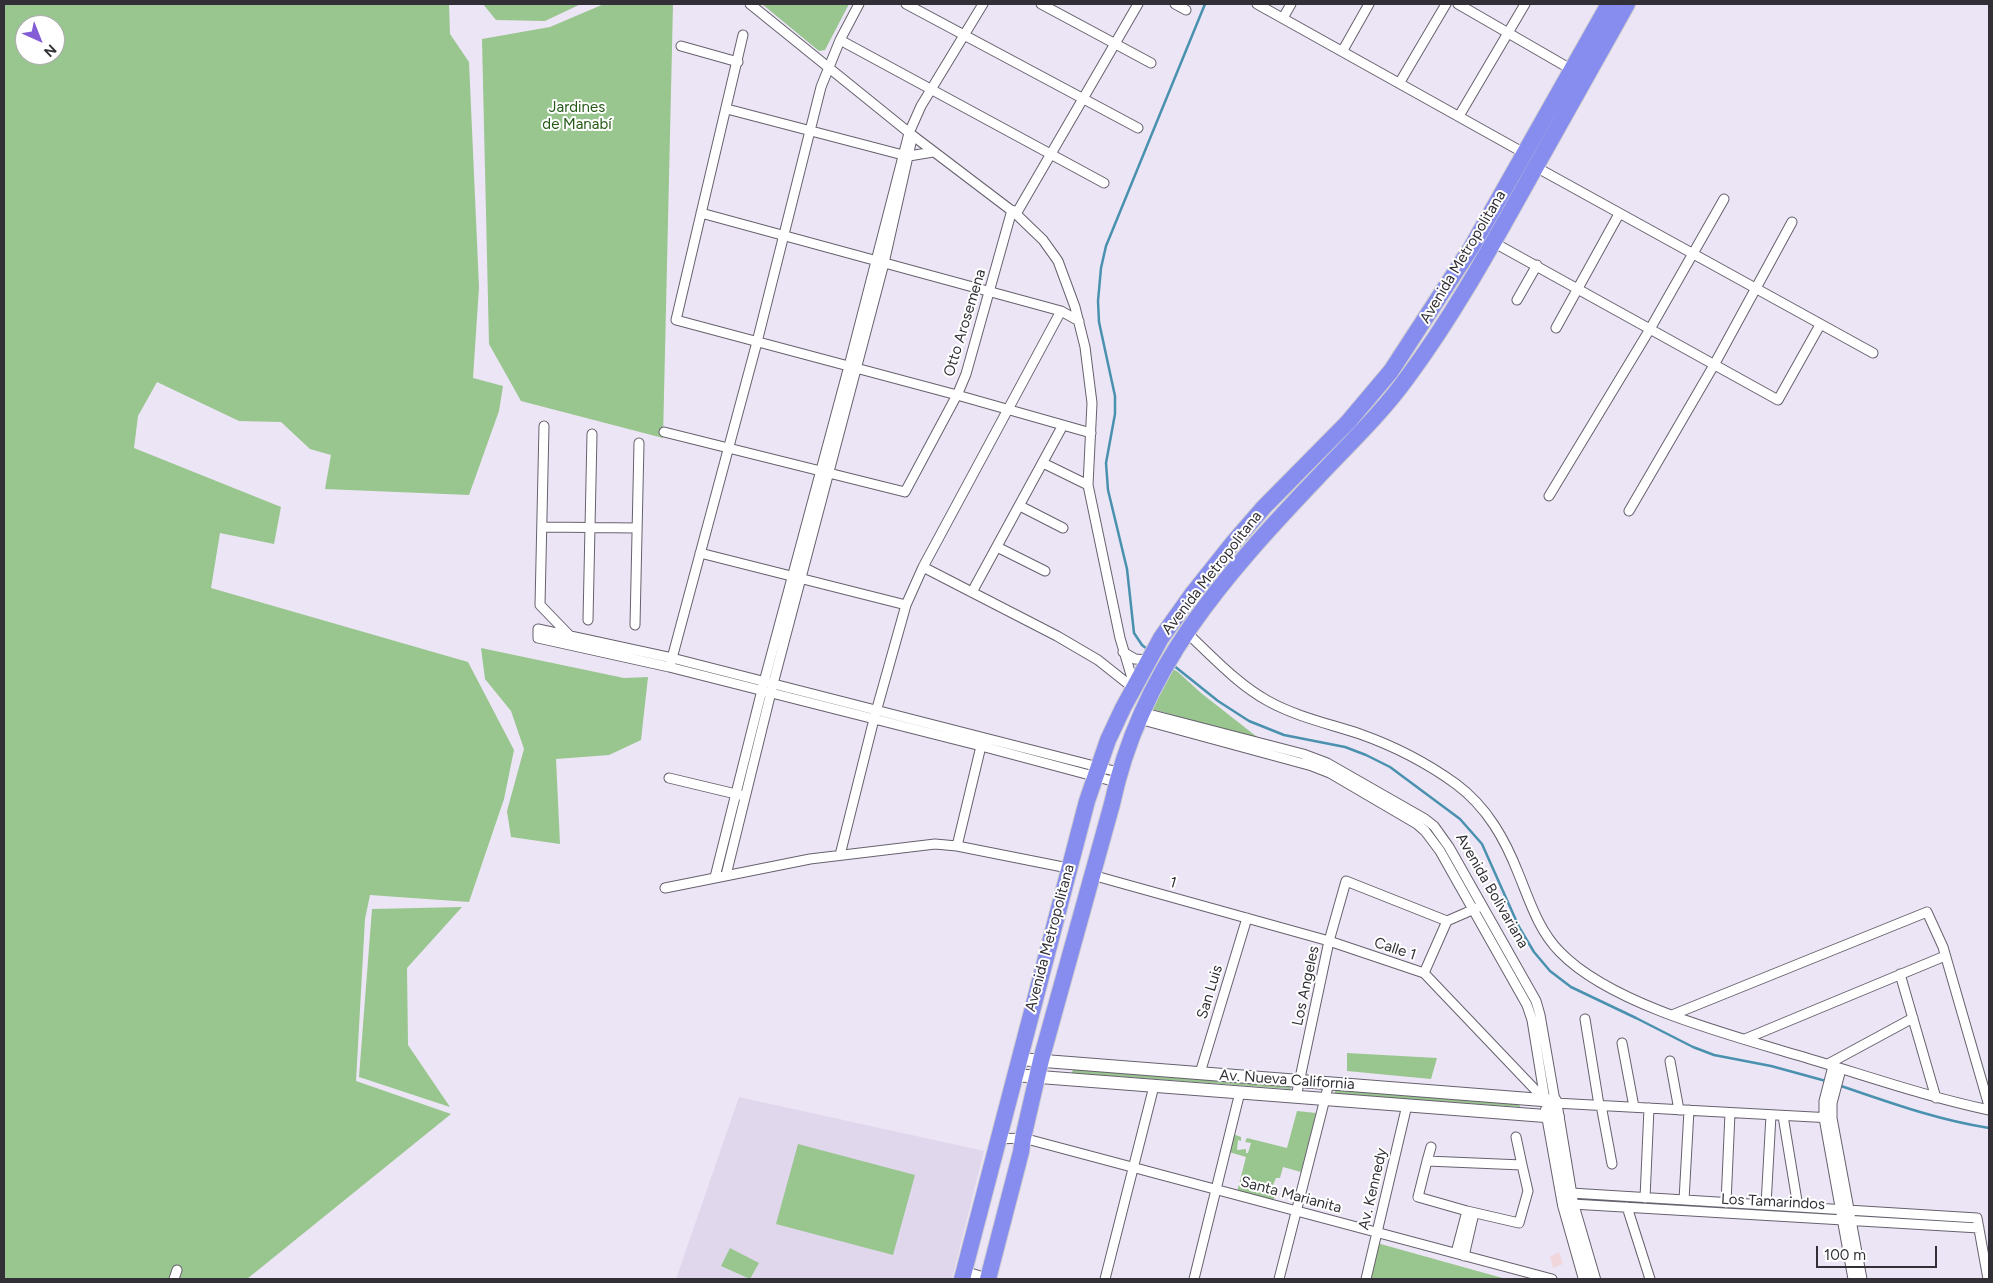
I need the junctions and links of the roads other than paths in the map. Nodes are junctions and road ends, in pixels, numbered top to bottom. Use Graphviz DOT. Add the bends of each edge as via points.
graph roads {
  1 [pos="750,4"];
  2 [pos="859,4"];
  3 [pos="906,4"];
  4 [pos="983,4"];
  5 [pos="1040,4"];
  6 [pos="1138,4"];
  7 [pos="1174,4"];
  8 [pos="1257,4"];
  9 [pos="1291,4"];
  10 [pos="1369,4"];
  11 [pos="1446,4"];
  12 [pos="1458,4"];
  13 [pos="1525,4"];
  14 [pos="1609,4"];
  15 [pos="1627,4"];
  16 [pos="1186,10"];
  17 [pos="1283,18"];
  18 [pos="1508,32"];
  19 [pos="743,35"];
  20 [pos="964,35"];
  21 [pos="840,40"];
  22 [pos="1114,43"];
  23 [pos="681,46"];
  24 [pos="1343,50"];
  25 [pos="738,62"];
  26 [pos="1151,63"];
  27 [pos="828,68"];
  28 [pos="1578,74"];
  29 [pos="1400,82"];
  30 [pos="931,89"];
  31 [pos="1082,98"];
  32 [pos="727,109"];
  33 [pos="1459,116"];
  34 [pos="1138,128"];
  35 [pos="810,130"];
  36 [pos="910,134"];
  37 [pos="933,152"];
  38 [pos="1524,153"];
  39 [pos="1050,154"];
  40 [pos="906,156"];
  41 [pos="1535,168"];
  42 [pos="1104,183"];
  43 [pos="1724,198"];
  44 [pos="1014,212"];
  45 [pos="701,214"];
  46 [pos="1619,214"];
  47 [pos="1792,222"];
  48 [pos="783,236"];
  49 [pos="1486,238"];
  50 [pos="1692,255"];
  51 [pos="880,262"];
  52 [pos="1537,265"];
  53 [pos="1578,288"];
  54 [pos="1755,290"];
  55 [pos="989,291"];
  56 [pos="1518,300"];
  57 [pos="1061,311"];
  58 [pos="1079,322"];
  59 [pos="1820,325"];
  60 [pos="1556,328"];
  61 [pos="1650,329"];
  62 [pos="757,342"];
  63 [pos="1873,353"];
  64 [pos="1714,365"];
  65 [pos="853,367"];
  66 [pos="957,395"];
  67 [pos="1009,409"];
  68 [pos="1063,425"];
  69 [pos="544,426"];
  70 [pos="664,432"];
  71 [pos="1091,433"];
  72 [pos="592,434"];
  73 [pos="1327,442"];
  74 [pos="639,443"];
  75 [pos="728,447"];
  76 [pos="1339,454"];
  77 [pos="1043,463"];
  78 [pos="825,472"];
  79 [pos="1088,485"];
  80 [pos="1549,496"];
  81 [pos="1020,506"];
  82 [pos="1629,511"];
  83 [pos="542,527"];
  84 [pos="590,527"];
  85 [pos="637,528"];
  86 [pos="1063,528"];
  87 [pos="997,547"];
  88 [pos="700,553"];
  89 [pos="923,567"];
  90 [pos="1045,571"];
  91 [pos="798,577"];
  92 [pos="972,592"];
  93 [pos="906,605"];
  94 [pos="588,620"];
  95 [pos="635,625"];
  96 [pos="1186,632"];
  97 [pos="568,635"];
  98 [pos="1124,652"];
  99 [pos="1149,659"];
  100 [pos="670,663"];
  101 [pos="1133,686"];
  102 [pos="768,687"];
  103 [pos="878,710"];
  104 [pos="1140,716"];
  105 [pos="874,720"];
  106 [pos="983,736"];
  107 [pos="981,746"];
  108 [pos="1097,771"];
  109 [pos="1117,777"];
  110 [pos="669,778"];
  111 [pos="741,795"];
  112 [pos="957,846"];
  113 [pos="840,855"];
  114 [pos="1068,868"];
  115 [pos="726,875"];
  116 [pos="1092,875"];
  117 [pos="715,877"];
  118 [pos="665,888"];
  119 [pos="1478,908"];
  120 [pos="1246,918"];
  121 [pos="1447,921"];
  122 [pos="1329,941"];
  123 [pos="1945,956"];
  124 [pos="1424,973"];
  125 [pos="1900,974"];
  126 [pos="1672,1014"];
  127 [pos="1913,1018"];
  128 [pos="1585,1019"];
  129 [pos="1745,1039"];
  130 [pos="1622,1043"];
  131 [pos="1019,1059"];
  132 [pos="1042,1060"];
  133 [pos="1670,1060"];
  134 [pos="1834,1066"];
  135 [pos="1200,1073"];
  136 [pos="1014,1075"];
  137 [pos="1038,1077"];
  138 [pos="1300,1081"];
  139 [pos="1330,1083"];
  140 [pos="1154,1086"];
  141 [pos="1240,1092"];
  142 [pos="1296,1097"];
  143 [pos="1936,1098"];
  144 [pos="1325,1099"];
  145 [pos="1552,1101"];
  146 [pos="1406,1105"];
  147 [pos="1600,1105"];
  148 [pos="1989,1106"];
  149 [pos="1634,1107"];
  150 [pos="1649,1108"];
  151 [pos="1684,1110"];
  152 [pos="1989,1110"];
  153 [pos="1730,1113"];
  154 [pos="1771,1115"];
  155 [pos="1783,1116"];
  156 [pos="1553,1117"];
  157 [pos="1828,1118"];
  158 [pos="1516,1137"];
  159 [pos="1023,1138"];
  160 [pos="997,1139"];
  161 [pos="1431,1146"];
  162 [pos="1427,1161"];
  163 [pos="1612,1164"];
  164 [pos="1522,1165"];
  165 [pos="1132,1167"];
  166 [pos="1215,1189"];
  167 [pos="1646,1198"];
  168 [pos="1567,1199"];
  169 [pos="1684,1200"];
  170 [pos="1726,1203"];
  171 [pos="1766,1205"];
  172 [pos="1627,1207"];
  173 [pos="1798,1207"];
  174 [pos="1839,1210"];
  175 [pos="1850,1210"];
  176 [pos="1297,1211"];
  177 [pos="1471,1212"];
  178 [pos="1841,1220"];
  179 [pos="1851,1220"];
  180 [pos="1979,1228"];
  181 [pos="1376,1232"];
  182 [pos="1460,1255"];
  183 [pos="177,1270"];
  184 [pos="963,1275"];
  185 [pos="174,1279"];
  186 [pos="990,1279"];
  187 [pos="1105,1279"];
  188 [pos="1194,1279"];
  189 [pos="1279,1279"];
  190 [pos="1366,1279"];
  191 [pos="1552,1279"];
  192 [pos="1585,1279"];
  193 [pos="1594,1279"];
  194 [pos="1650,1279"];
  195 [pos="1853,1279"];
  196 [pos="1862,1279"];
  197 [pos="1988,1279"];
  1 -- 27 [label="street"];
  2 -- 21 [label="street"];
  3 -- 20 [label="street"];
  4 -- 20 [label="street"];
  5 -- 22 [label="street"];
  6 -- 22 [label="street, Otto Arosemena"];
  7 -- 16 [label="street"];
  8 -- 17 [label="street"];
  9 -- 17 [label="street"];
  10 -- 24 [label="street"];
  11 -- 29 [label="street"];
  12 -- 18 [label="street"];
  13 -- 18 [label="street"];
  14 -- 28 [label="highway, Avenida Metropolitana"];
  15 -- 28 [label="highway"];
  17 -- 24 [label="street"];
  18 -- 28 [label="street"];
  18 -- 33 [label="street"];
  19 -- 25 [label="street"];
  20 -- 30 [label="street"];
  20 -- 31 [label="street"];
  21 -- 27 [label="street"];
  21 -- 30 [label="street"];
  22 -- 26 [label="street"];
  22 -- 31 [label="street, Otto Arosemena"];
  23 -- 25 [label="street"];
  24 -- 29 [label="street"];
  25 -- 32 [label="street"];
  27 -- 35 [label="street"];
  27 -- 36 [label="street"];
  28 -- 38 [label="highway, Avenida Metropolitana"];
  28 -- 41 [label="highway"];
  29 -- 33 [label="street"];
  30 -- 36 [label="street"];
  30 -- 39 [label="street"];
  31 -- 34 [label="street"];
  31 -- 39 [label="street, Otto Arosemena"];
  32 -- 35 [label="street"];
  32 -- 45 [label="street"];
  33 -- 38 [label="street"];
  35 -- 40 [label="street"];
  35 -- 48 [label="street"];
  36 -- 37 [label="street"];
  36 -- 40 [label="street"];
  37 -- 40 [label="street"];
  37 -- 44 [label="street"];
  38 -- 41 [label="street"];
  38 -- 49 [label="highway, Avenida Metropolitana"];
  39 -- 42 [label="street"];
  39 -- 44 [label="street, Otto Arosemena"];
  40 -- 51 [label="street"];
  41 -- 46 [label="street"];
  41 -- 49 [label="highway"];
  43 -- 50 [label="street"];
  44 -- 55 [label="street, Otto Arosemena"];
  44 -- 58 [label="street" via="1043,240 1058,262"];
  45 -- 48 [label="street"];
  45 -- 62 [label="street" via="676,320"];
  46 -- 50 [label="street"];
  46 -- 53 [label="street"];
  47 -- 54 [label="street"];
  48 -- 51 [label="street"];
  48 -- 62 [label="street"];
  49 -- 52 [label="street"];
  49 -- 73 [label="highway, Avenida Metropolitana" via="1391,371"];
  49 -- 76 [label="highway" via="1435,339 1406,380"];
  50 -- 54 [label="street"];
  50 -- 61 [label="street"];
  51 -- 55 [label="street"];
  51 -- 65 [label="street"];
  52 -- 53 [label="street"];
  52 -- 56 [label="street"];
  53 -- 60 [label="street"];
  53 -- 61 [label="street"];
  54 -- 59 [label="street"];
  54 -- 64 [label="street"];
  55 -- 57 [label="street"];
  55 -- 66 [label="street, Otto Arosemena"];
  57 -- 58 [label="street"];
  57 -- 67 [label="street"];
  58 -- 71 [label="street" via="1090,382"];
  59 -- 63 [label="street"];
  59 -- 64 [label="street" via="1778,400"];
  61 -- 64 [label="street"];
  61 -- 80 [label="street"];
  62 -- 65 [label="street"];
  62 -- 75 [label="street"];
  64 -- 82 [label="street"];
  65 -- 66 [label="street"];
  65 -- 78 [label="street"];
  66 -- 67 [label="street"];
  66 -- 78 [label="street, Otto Arosemena" via="904,492"];
  67 -- 68 [label="street"];
  67 -- 89 [label="street"];
  68 -- 71 [label="street"];
  68 -- 77 [label="street"];
  69 -- 83 [label="street"];
  70 -- 75 [label="street"];
  71 -- 79 [label="street"];
  72 -- 84 [label="street"];
  73 -- 76 [label="highway"];
  73 -- 99 [label="highway, Avenida Metropolitana" via="1232,544 1193,593"];
  74 -- 85 [label="street"];
  75 -- 78 [label="street"];
  75 -- 88 [label="street"];
  76 -- 96 [label="highway" via="1206,602"];
  77 -- 79 [label="street"];
  77 -- 81 [label="street"];
  78 -- 91 [label="street"];
  79 -- 98 [label="street"];
  81 -- 86 [label="street"];
  81 -- 87 [label="street"];
  83 -- 84 [label="street"];
  83 -- 97 [label="street" via="540,605"];
  84 -- 85 [label="street"];
  84 -- 94 [label="street"];
  85 -- 95 [label="street"];
  87 -- 90 [label="street"];
  87 -- 92 [label="street"];
  88 -- 91 [label="street"];
  88 -- 100 [label="street"];
  89 -- 92 [label="street"];
  89 -- 93 [label="street"];
  91 -- 93 [label="street"];
  91 -- 102 [label="street"];
  92 -- 101 [label="street" via="1076,646"];
  93 -- 103 [label="street"];
  96 -- 104 [label="highway"];
  96 -- 126 [label="street" via="1242,683 1270,702 1382,743 1456,784 1480,806 1501,834 1538,920 1559,952 1606,985"];
  97 -- 100 [label="street"];
  97 -- 100 [label="street" via="538,629 538,638"];
  98 -- 99 [label="street" via="1135,659"];
  98 -- 101 [label="street"];
  99 -- 101 [label="highway, Avenida Metropolitana"];
  100 -- 102 [label="street"];
  101 -- 108 [label="highway, Avenida Metropolitana"];
  102 -- 103 [label="street"];
  102 -- 105 [label="street"];
  102 -- 111 [label="street"];
  103 -- 105 [label="street"];
  103 -- 106 [label="street"];
  104 -- 109 [label="highway"];
  104 -- 119 [label="street, Avenida Bolivariana" via="1330,773 1426,830"];
  105 -- 107 [label="street"];
  105 -- 113 [label="street"];
  106 -- 107 [label="street"];
  106 -- 108 [label="street"];
  107 -- 108 [label="street"];
  107 -- 112 [label="street"];
  108 -- 109 [label="street"];
  108 -- 114 [label="highway, Avenida Metropolitana"];
  109 -- 116 [label="highway"];
  110 -- 111 [label="street"];
  111 -- 115 [label="street"];
  111 -- 117 [label="street"];
  112 -- 113 [label="street" via="921,845"];
  112 -- 114 [label="street"];
  113 -- 115 [label="street"];
  114 -- 131 [label="highway, Avenida Metropolitana"];
  115 -- 117 [label="street"];
  116 -- 120 [label="street, 1"];
  116 -- 132 [label="highway"];
  117 -- 118 [label="street"];
  119 -- 121 [label="street"];
  119 -- 145 [label="street, Avenida Bolivariana" via="1538,1008"];
  120 -- 122 [label="street, Calle 1"];
  120 -- 135 [label="street, San Luis"];
  121 -- 122 [label="street, Los Angeles" via="1346,881"];
  121 -- 124 [label="street"];
  122 -- 124 [label="street, Calle 1"];
  122 -- 138 [label="street, Los Angeles"];
  123 -- 125 [label="street"];
  123 -- 126 [label="street" via="1927,912"];
  123 -- 148 [label="street"];
  124 -- 145 [label="street, Calle 1"];
  125 -- 127 [label="street"];
  125 -- 129 [label="street"];
  126 -- 129 [label="street"];
  127 -- 134 [label="street"];
  127 -- 143 [label="street"];
  128 -- 147 [label="street"];
  129 -- 134 [label="street"];
  130 -- 149 [label="street"];
  131 -- 132 [label="street, Av. Nueva California"];
  131 -- 136 [label="highway, Avenida Metropolitana"];
  132 -- 135 [label="street, Av. Nueva California"];
  132 -- 137 [label="highway"];
  133 -- 151 [label="street"];
  134 -- 143 [label="street"];
  134 -- 157 [label="street"];
  135 -- 138 [label="street, Av. Nueva California"];
  136 -- 137 [label="street, Av. Nueva California"];
  136 -- 160 [label="highway, Avenida Metropolitana"];
  137 -- 140 [label="street, Av. Nueva California"];
  137 -- 159 [label="highway"];
  138 -- 139 [label="street, Av. Nueva California"];
  138 -- 142 [label="street, Los Angeles"];
  139 -- 144 [label="street"];
  139 -- 145 [label="street, Av. Nueva California"];
  140 -- 141 [label="street, Av. Nueva California"];
  140 -- 165 [label="street"];
  141 -- 142 [label="street, Av. Nueva California"];
  141 -- 166 [label="street"];
  142 -- 144 [label="street, Av. Nueva California"];
  143 -- 152 [label="street"];
  144 -- 146 [label="street, Av. Nueva California"];
  144 -- 176 [label="street"];
  145 -- 147 [label="street"];
  145 -- 156 [label="street, Avenida Bolivariana"];
  146 -- 156 [label="street, Av. Nueva California"];
  146 -- 181 [label="street, Av. Kennedy"];
  147 -- 149 [label="street"];
  147 -- 163 [label="street"];
  149 -- 150 [label="street"];
  150 -- 151 [label="street"];
  150 -- 167 [label="street"];
  151 -- 153 [label="street"];
  151 -- 169 [label="street"];
  153 -- 154 [label="street"];
  153 -- 170 [label="street"];
  154 -- 155 [label="street"];
  154 -- 171 [label="street"];
  155 -- 157 [label="street"];
  155 -- 173 [label="street"];
  156 -- 168 [label="street, Avenida Bolivariana"];
  157 -- 174 [label="street"];
  157 -- 175 [label="street"];
  158 -- 164 [label="street"];
  159 -- 160 [label="street, Santa Marianita"];
  159 -- 165 [label="street, Santa Marianita"];
  159 -- 186 [label="highway"];
  160 -- 184 [label="highway, Avenida Metropolitana"];
  161 -- 162 [label="street"];
  162 -- 164 [label="street"];
  162 -- 177 [label="street" via="1418,1197"];
  164 -- 177 [label="street" via="1528,1191 1519,1223"];
  165 -- 166 [label="street, Santa Marianita"];
  165 -- 187 [label="street"];
  166 -- 176 [label="street, Santa Marianita"];
  166 -- 188 [label="street"];
  167 -- 168 [label="street, Los Tamarindos"];
  167 -- 169 [label="street, Los Tamarindos"];
  168 -- 172 [label="street, Los Tamarindos"];
  168 -- 192 [label="street, Avenida Bolivariana"];
  168 -- 193 [label="street, Avenida Bolivariana"];
  169 -- 170 [label="street, Los Tamarindos"];
  170 -- 171 [label="street, Los Tamarindos"];
  171 -- 173 [label="street, Los Tamarindos"];
  172 -- 178 [label="street, Los Tamarindos"];
  172 -- 194 [label="street"];
  173 -- 174 [label="street, Los Tamarindos"];
  174 -- 175 [label="street, Los Tamarindos"];
  174 -- 178 [label="street"];
  175 -- 179 [label="street"];
  175 -- 180 [label="street, Los Tamarindos" via="1977,1218"];
  176 -- 181 [label="street, Santa Marianita"];
  176 -- 189 [label="street"];
  177 -- 182 [label="street"];
  178 -- 179 [label="street, Los Tamarindos"];
  178 -- 195 [label="street"];
  179 -- 180 [label="street, Los Tamarindos"];
  179 -- 196 [label="street"];
  180 -- 197 [label="street"];
  181 -- 182 [label="street, Santa Marianita"];
  181 -- 190 [label="street, Av. Kennedy"];
  182 -- 191 [label="street, Santa Marianita"];
  183 -- 185 [label="street"];
  184 -- 186 [label="street"];
}
